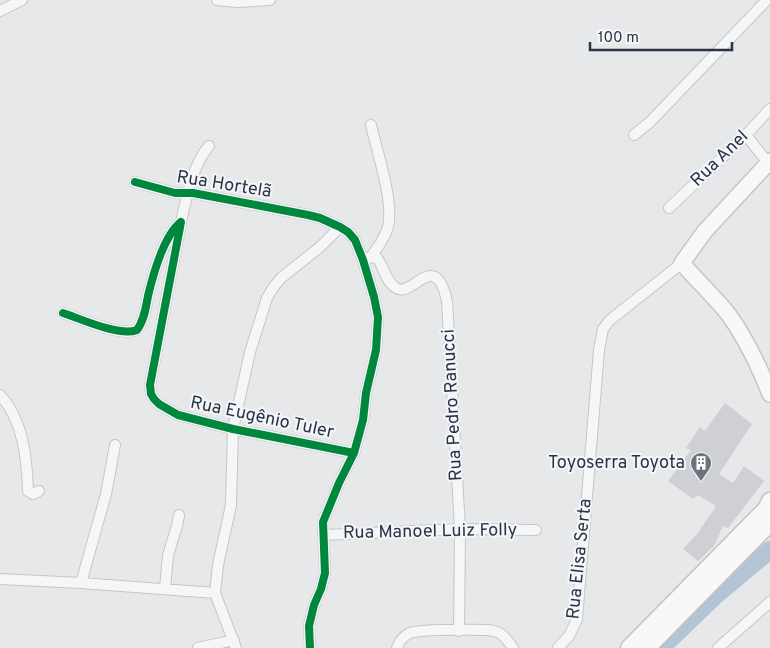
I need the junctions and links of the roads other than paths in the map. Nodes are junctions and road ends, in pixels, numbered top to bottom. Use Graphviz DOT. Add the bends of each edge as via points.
graph roads {
  1 [pos="22,0"];
  2 [pos="217,0"];
  3 [pos="270,0"];
  4 [pos="767,0"];
  5 [pos="0,10"];
  6 [pos="770,109"];
  7 [pos="371,125"];
  8 [pos="634,135"];
  9 [pos="746,135"];
  10 [pos="208,146"];
  11 [pos="769,162"];
  12 [pos="135,182"];
  13 [pos="188,193"];
  14 [pos="669,208"];
  15 [pos="181,222"];
  16 [pos="340,227"];
  17 [pos="367,259"];
  18 [pos="682,263"];
  19 [pos="63,313"];
  20 [pos="770,394"];
  21 [pos="0,395"];
  22 [pos="234,429"];
  23 [pos="114,445"];
  24 [pos="354,453"];
  25 [pos="39,491"];
  26 [pos="770,501"];
  27 [pos="179,515"];
  28 [pos="770,524"];
  29 [pos="460,529"];
  30 [pos="536,530"];
  31 [pos="323,535"];
  32 [pos="0,580"];
  33 [pos="81,583"];
  34 [pos="165,589"];
  35 [pos="215,593"];
  36 [pos="770,602"];
  37 [pos="459,631"];
  38 [pos="235,644"];
  39 [pos="511,647"];
  40 [pos="198,648"];
  41 [pos="310,648"];
  42 [pos="397,648"];
  43 [pos="558,648"];
  44 [pos="629,648"];
  45 [pos="647,648"];
  46 [pos="718,648"];
  1 -- 5 [label="street"];
  2 -- 3 [label="street"];
  4 -- 8 [label="street"];
  6 -- 9 [label="street, Rua Anel"];
  7 -- 17 [label="street" via="389,211 385,236"];
  9 -- 11 [label="street"];
  9 -- 14 [label="street, Rua Anel"];
  10 -- 13 [label="street, Rua Eugênio Tuler" via="202,153"];
  11 -- 18 [label="street" via="705,231"];
  12 -- 13 [label="street, Rua Hortelã" via="175,193"];
  13 -- 15 [label="street, Rua Eugênio Tuler"];
  13 -- 16 [label="street, Rua Hortelã" via="308,215"];
  15 -- 19 [label="street, Rua Eugênio Tuler" via="173,230 162,254 137,330 120,330"];
  15 -- 22 [label="street, Rua Eugênio Tuler" via="151,394 172,412"];
  16 -- 17 [label="street" via="355,240"];
  16 -- 22 [label="street" via="281,278 267,298 250,352"];
  17 -- 24 [label="street" via="378,317 378,335"];
  17 -- 29 [label="street, Rua Pedro Ranucci" via="379,260 396,289 408,289 428,276 436,278 445,289"];
  18 -- 20 [label="street" via="728,314 742,335"];
  18 -- 43 [label="street, Rua Elisa Serta" via="610,320 603,330 577,619 569,636"];
  21 -- 25 [label="street" via="23,439 28,491 33,494"];
  22 -- 24 [label="street, Rua Eugênio Tuler"];
  22 -- 35 [label="street" via="231,505"];
  23 -- 33 [label="street" via="106,494"];
  24 -- 31 [label="street" via="327,509"];
  26 -- 44 [label="main road"];
  27 -- 34 [label="street" via="166,562"];
  28 -- 45 [label="main road"];
  29 -- 30 [label="street, Rua Manoel Luiz Folly"];
  29 -- 31 [label="street, Rua Manoel Luiz Folly"];
  29 -- 37 [label="street, Rua Pedro Ranucci"];
  31 -- 41 [label="street" via="325,573 314,605"];
  32 -- 33 [label="street"];
  33 -- 34 [label="street"];
  34 -- 35 [label="street"];
  35 -- 38 [label="street"];
  36 -- 46 [label="street"];
  37 -- 39 [label="street" via="492,630 502,634"];
  37 -- 42 [label="street" via="410,633"];
  38 -- 40 [label="street"];
}
